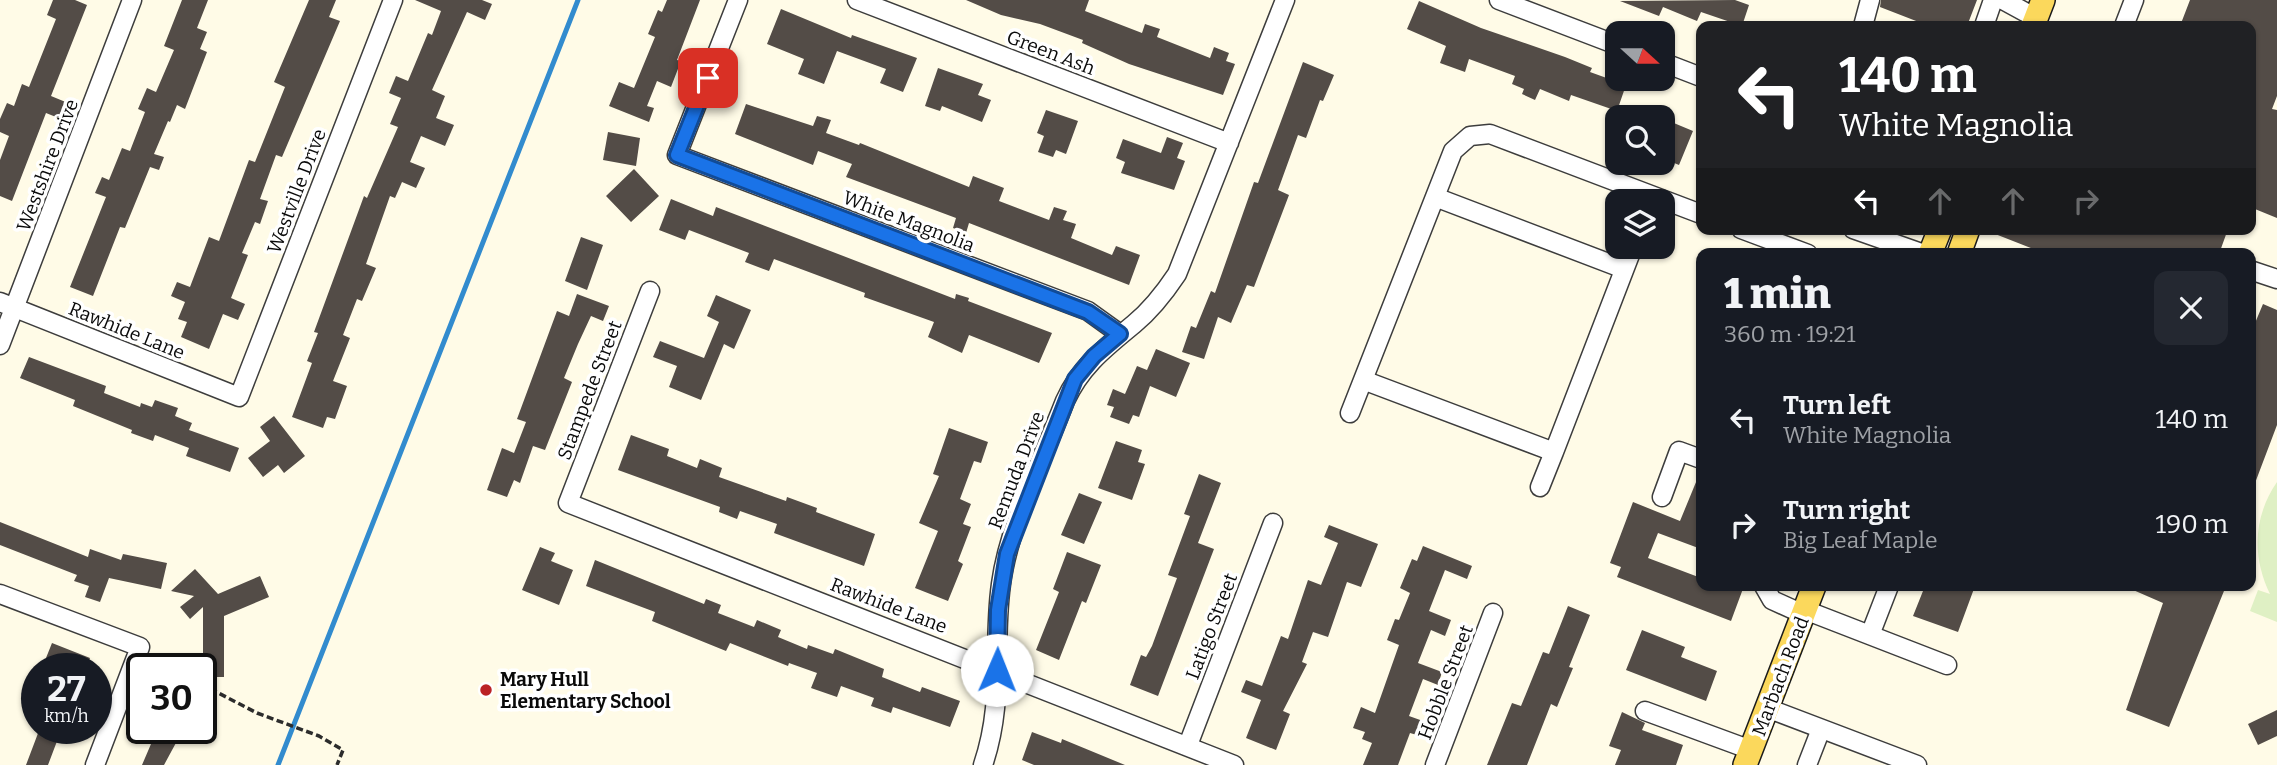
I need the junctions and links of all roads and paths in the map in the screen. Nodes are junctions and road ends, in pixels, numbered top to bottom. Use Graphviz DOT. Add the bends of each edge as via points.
graph roads {
  1 [pos="132,0"];
  2 [pos="393,0"];
  3 [pos="738,0"];
  4 [pos="857,0"];
  5 [pos="1284,0"];
  6 [pos="1499,0"];
  7 [pos="1870,0"];
  8 [pos="1993,0"];
  9 [pos="2003,0"];
  10 [pos="2134,0"];
  11 [pos="2037,15"];
  12 [pos="1864,21"];
  13 [pos="1986,21"];
  14 [pos="2126,21"];
  15 [pos="1605,40"];
  16 [pos="1675,67"];
  17 [pos="1696,75"];
  18 [pos="1229,143"];
  19 [pos="1626,189"];
  20 [pos="1435,197"];
  21 [pos="1675,206"];
  22 [pos="1696,212"];
  23 [pos="1757,235"];
  24 [pos="1870,235"];
  25 [pos="1792,248"];
  26 [pos="1907,248"];
  27 [pos="1628,259"];
  28 [pos="1624,269"];
  29 [pos="2256,272"];
  30 [pos="2277,279"];
  31 [pos="650,291"];
  32 [pos="7,304"];
  33 [pos="1120,334"];
  34 [pos="0,345"];
  35 [pos="1363,380"];
  36 [pos="239,397"];
  37 [pos="1350,413"];
  38 [pos="1554,452"];
  39 [pos="1696,457"];
  40 [pos="1540,487"];
  41 [pos="1662,498"];
  42 [pos="568,503"];
  43 [pos="1273,523"];
  44 [pos="1767,591"];
  45 [pos="1812,591"];
  46 [pos="1887,591"];
  47 [pos="0,594"];
  48 [pos="1804,612"];
  49 [pos="1493,613"];
  50 [pos="1870,635"];
  51 [pos="1947,665"];
  52 [pos="997,670"];
  53 [pos="217,692"];
  54 [pos="1767,708"];
  55 [pos="1645,711"];
  56 [pos="1821,729"];
  57 [pos="1188,745"];
  58 [pos="1748,757"];
  59 [pos="95,765"];
  60 [pos="337,765"];
  61 [pos="983,765"];
  62 [pos="1234,765"];
  63 [pos="1435,765"];
  64 [pos="1807,765"];
  65 [pos="1917,765"];
  1 -- 32 [label="street, Westshire Drive"];
  2 -- 36 [label="street, Westville Drive"];
  3 -- 33 [label="street, White Magnolia" via="677,155 1088,312"];
  4 -- 18 [label="street, Green Ash"];
  5 -- 18 [label="street, Remuda Drive"];
  6 -- 15 [label="street"];
  7 -- 12 [label="street"];
  8 -- 13 [label="street"];
  9 -- 11 [label="street"];
  10 -- 14 [label="street"];
  16 -- 17 [label="street"];
  18 -- 33 [label="street, Remuda Drive" via="1177,274 1161,297"];
  19 -- 20 [label="street" via="1490,134 1470,136 1453,151"];
  20 -- 28 [label="street"];
  20 -- 35 [label="street"];
  21 -- 22 [label="street"];
  23 -- 25 [label="street"];
  24 -- 26 [label="street"];
  27 -- 28 [label="street"];
  28 -- 38 [label="street"];
  29 -- 30 [label="street"];
  31 -- 42 [label="street, Stampede Street"];
  32 -- 34 [label="street, Westshire Drive"];
  32 -- 36 [label="street, Rawhide Lane"];
  33 -- 52 [label="street, Remuda Drive" via="1075,379 1007,554 998,610"];
  35 -- 37 [label="street"];
  35 -- 38 [label="street"];
  38 -- 40 [label="street"];
  39 -- 41 [label="street" via="1679,452"];
  42 -- 52 [label="street, Rawhide Lane"];
  43 -- 57 [label="street, Latigo Street"];
  44 -- 48 [label="street" via="1772,600"];
  45 -- 48 [label="main road, Marbach Road"];
  46 -- 50 [label="street"];
  47 -- 59 [label="street" via="140,647"];
  48 -- 50 [label="street"];
  48 -- 54 [label="main road, Marbach Road"];
  49 -- 63 [label="street, Hobble Street"];
  50 -- 51 [label="street"];
  52 -- 57 [label="street, Rawhide Lane"];
  52 -- 61 [label="street, Remuda Drive" via="994,734"];
  53 -- 60 [label="path" via="343,750"];
  54 -- 56 [label="street"];
  54 -- 58 [label="main road, Marbach Road"];
  55 -- 58 [label="street"];
  56 -- 64 [label="street"];
  56 -- 65 [label="street"];
  57 -- 62 [label="street, Rawhide Lane"];
}
